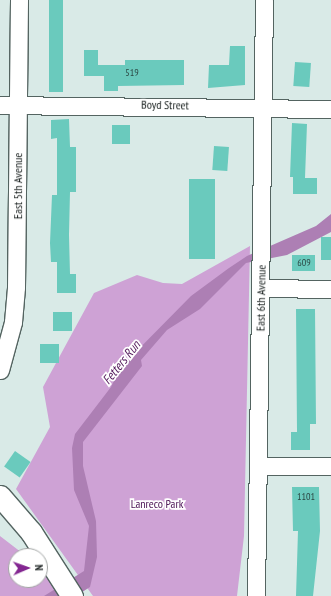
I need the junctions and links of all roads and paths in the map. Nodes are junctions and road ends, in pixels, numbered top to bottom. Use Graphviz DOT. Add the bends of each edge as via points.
graph roads {
  1 [pos="19,0"];
  2 [pos="264,0"];
  3 [pos="0,104"];
  4 [pos="18,104"];
  5 [pos="262,107"];
  6 [pos="331,109"];
  7 [pos="261,281"];
  8 [pos="331,289"];
  9 [pos="0,370"];
  10 [pos="260,466"];
  11 [pos="331,466"];
  12 [pos="0,496"];
  13 [pos="72,596"];
  14 [pos="256,596"];
  1 -- 4 [label="street, East 5th Avenue"];
  2 -- 5 [label="street, East 6th Avenue"];
  3 -- 4 [label="street, Boyd Street"];
  4 -- 5 [label="street, Boyd Street"];
  4 -- 9 [label="street, East 5th Avenue" via="16,287 13,322"];
  5 -- 6 [label="street, Boyd Street"];
  5 -- 7 [label="street, East 6th Avenue"];
  7 -- 8 [label="street"];
  7 -- 10 [label="street, East 6th Avenue"];
  10 -- 11 [label="street"];
  10 -- 14 [label="street, East 6th Avenue"];
  12 -- 13 [label="main road" via="22,519"];
}
